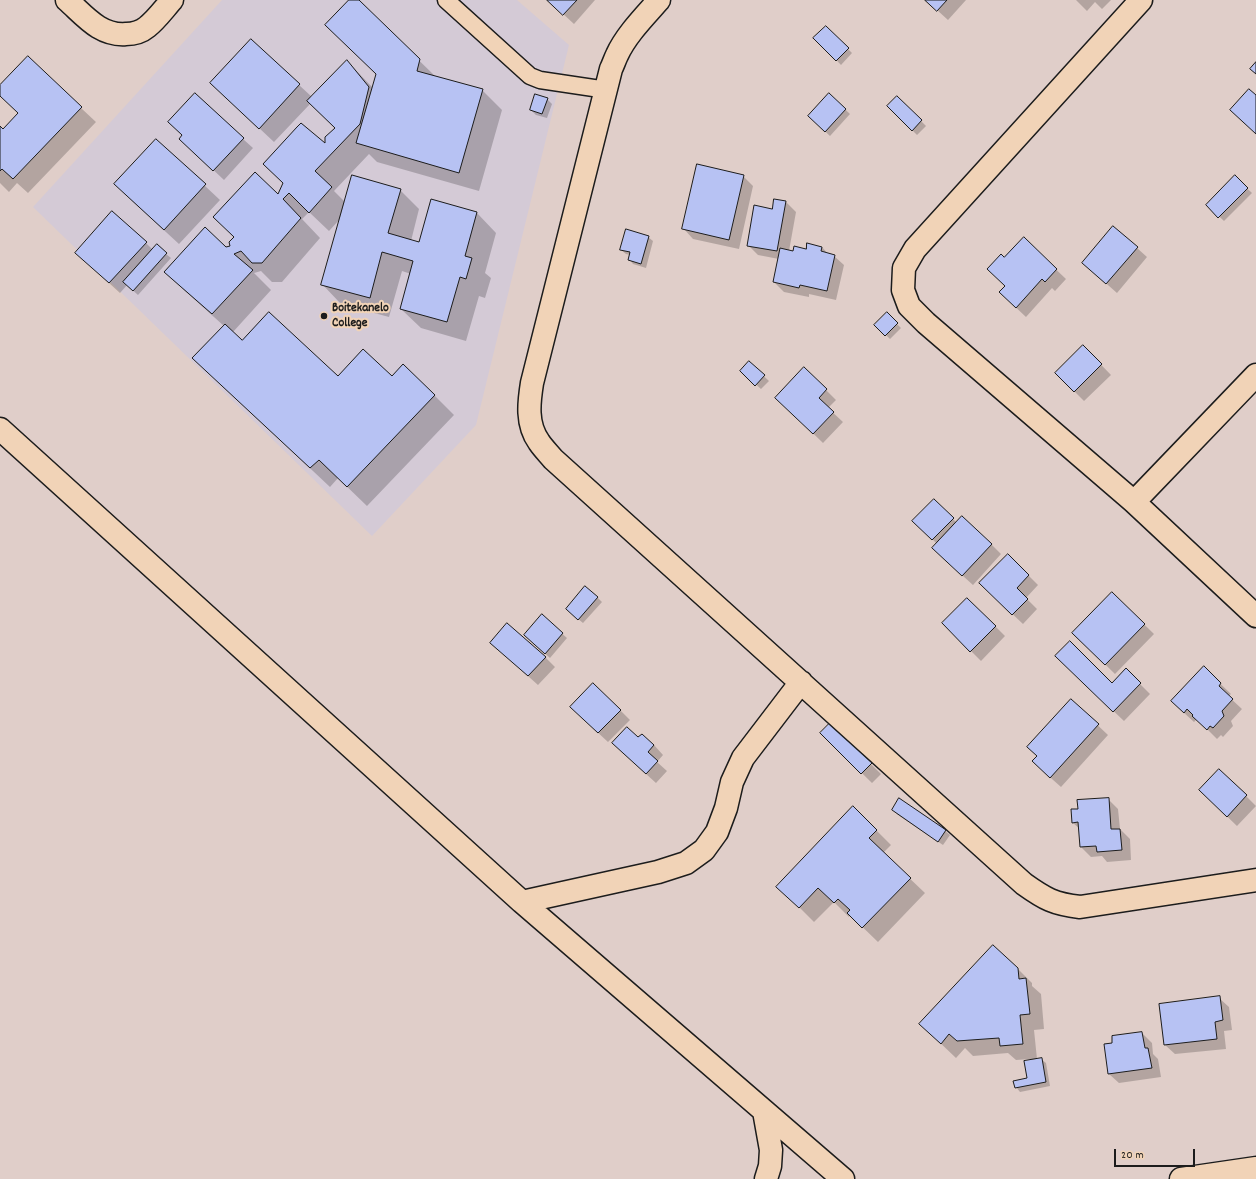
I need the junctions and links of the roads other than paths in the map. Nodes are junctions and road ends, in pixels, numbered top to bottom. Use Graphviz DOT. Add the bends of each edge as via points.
graph roads {
  1 [pos="67,0"];
  2 [pos="172,0"];
  3 [pos="446,0"];
  4 [pos="659,0"];
  5 [pos="1141,0"];
  6 [pos="607,90"];
  7 [pos="1256,375"];
  8 [pos="0,429"];
  9 [pos="1134,502"];
  10 [pos="1256,616"];
  11 [pos="801,682"];
  12 [pos="1256,880"];
  13 [pos="522,902"];
  14 [pos="764,1111"];
  15 [pos="1256,1168"];
  16 [pos="766,1179"];
  17 [pos="843,1179"];
  18 [pos="1181,1179"];
  1 -- 2 [label="street" via="97,27 109,33 134,34 146,28"];
  3 -- 6 [label="lane" via="530,76 540,80"];
  4 -- 6 [label="street" via="617,54"];
  5 -- 9 [label="street" via="915,248 904,268 903,290 909,306 926,323"];
  6 -- 11 [label="street" via="532,383 529,402 530,422 538,440 553,459"];
  7 -- 9 [label="street"];
  8 -- 13 [label="street"];
  9 -- 10 [label="street"];
  11 -- 12 [label="street" via="1024,884 1044,898 1063,905 1080,907"];
  11 -- 13 [label="street" via="743,758 732,782 717,832 704,850 686,863 658,872"];
  13 -- 14 [label="street"];
  14 -- 16 [label="street" via="771,1150"];
  14 -- 17 [label="street"];
  15 -- 18 [label="street"];
}
